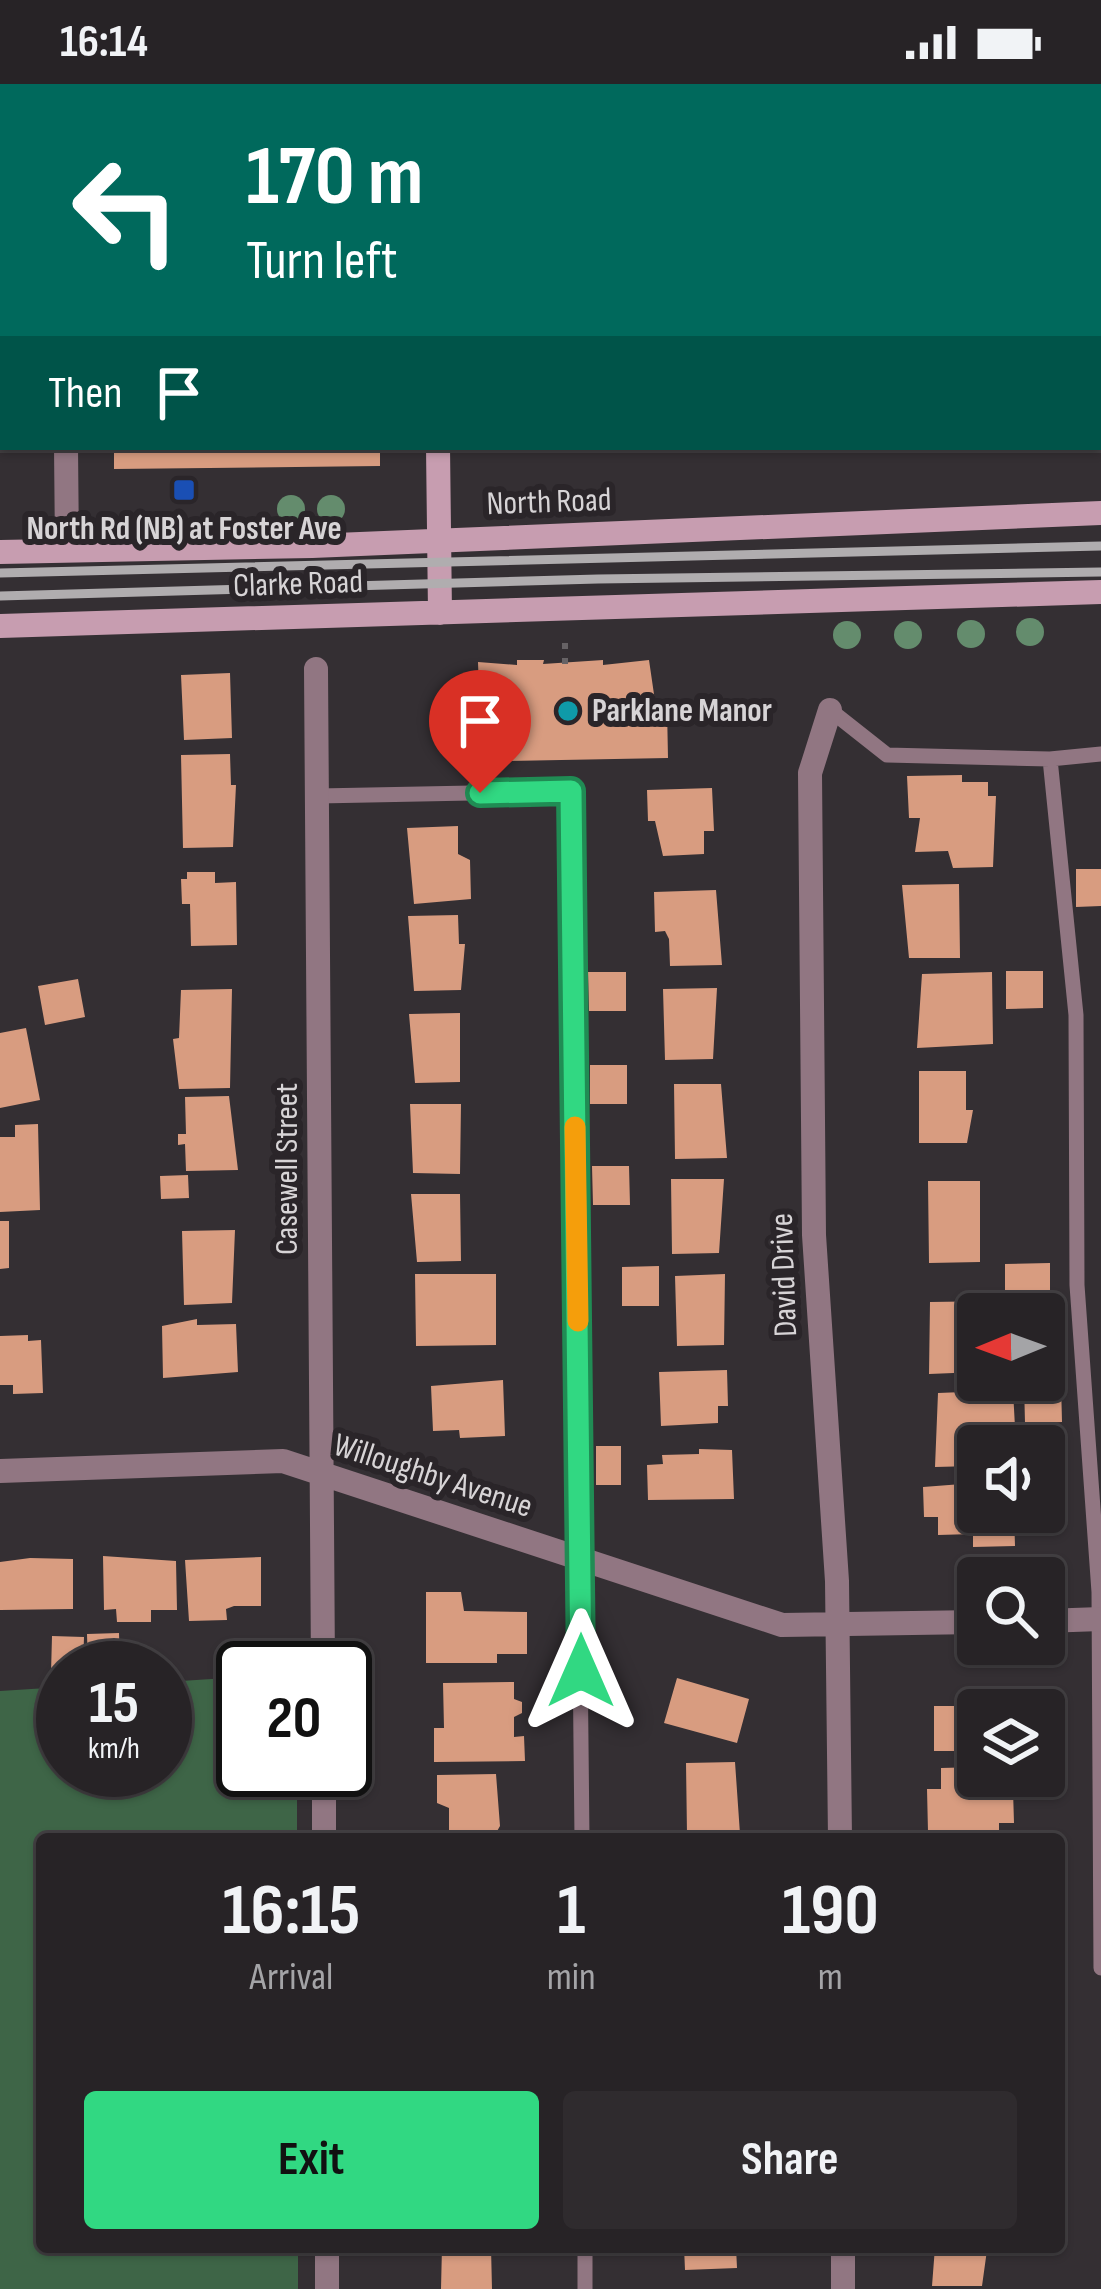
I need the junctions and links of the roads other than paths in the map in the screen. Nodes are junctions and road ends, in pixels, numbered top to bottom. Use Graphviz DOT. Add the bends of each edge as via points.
graph roads {
  1 [pos="66,450"];
  2 [pos="438,450"];
  3 [pos="1101,513"];
  4 [pos="438,540"];
  5 [pos="67,549"];
  6 [pos="0,552"];
  7 [pos="1101,592"];
  8 [pos="440,614"];
  9 [pos="0,626"];
  10 [pos="316,669"];
  11 [pos="830,710"];
  12 [pos="1101,754"];
  13 [pos="1050,759"];
  14 [pos="318,796"];
  15 [pos="0,1471"];
  16 [pos="322,1474"];
  17 [pos="581,1559"];
  18 [pos="1100,1619"];
  19 [pos="1065,1620"];
  20 [pos="957,1623"];
  21 [pos="838,1626"];
  22 [pos="323,1641"];
  23 [pos="324,1797"];
  24 [pos="324,1833"];
  25 [pos="582,1833"];
  26 [pos="840,1833"];
  27 [pos="1101,1968"];
  28 [pos="327,2253"];
  29 [pos="585,2253"];
  30 [pos="843,2253"];
  31 [pos="327,2289"];
  32 [pos="585,2289"];
  33 [pos="844,2289"];
  1 -- 5 [label="street"];
  2 -- 4 [label="main road"];
  3 -- 4 [label="main road, North Road"];
  4 -- 5 [label="main road, North Road"];
  4 -- 8 [label="main road"];
  5 -- 6 [label="main road, North Road"];
  7 -- 8 [label="main road, Clarke Road"];
  8 -- 9 [label="main road, Clarke Road"];
  10 -- 14 [label="street, Casewell Street"];
  11 -- 13 [label="lane" via="887,755"];
  11 -- 21 [label="street, David Drive" via="810,773 813,1189"];
  12 -- 13 [label="lane"];
  13 -- 18 [label="lane" via="1076,1015 1077,1285"];
  14 -- 16 [label="street, Casewell Street"];
  14 -- 17 [label="lane" via="571,791"];
  15 -- 16 [label="street, Willoughby Avenue" via="283,1461"];
  16 -- 17 [label="street, Willoughby Avenue"];
  16 -- 22 [label="street, Casewell Street"];
  17 -- 21 [label="street, Willoughby Avenue" via="782,1625"];
  17 -- 25 [label="lane"];
  18 -- 19 [label="street"];
  18 -- 27 [label="lane"];
  20 -- 21 [label="street, Willoughby Avenue"];
  21 -- 26 [label="street, David Drive"];
  23 -- 24 [label="street"];
  28 -- 31 [label="street"];
  29 -- 32 [label="lane"];
  30 -- 33 [label="street"];
}
